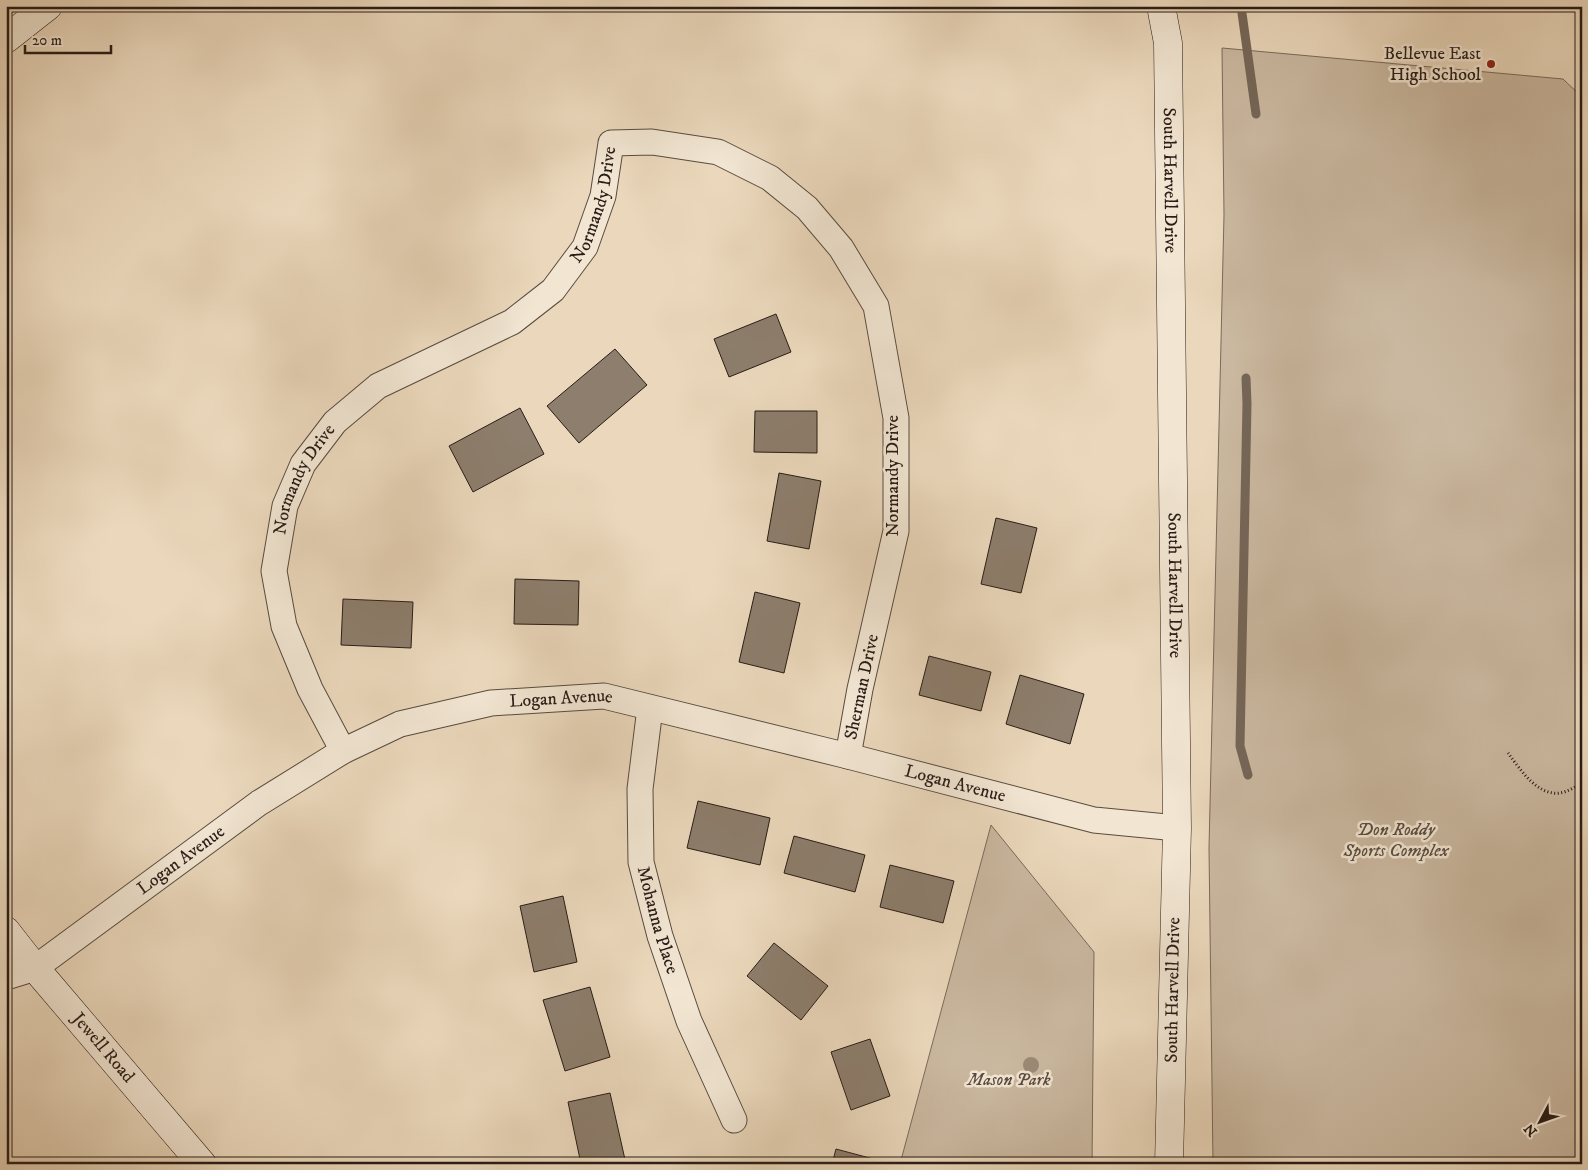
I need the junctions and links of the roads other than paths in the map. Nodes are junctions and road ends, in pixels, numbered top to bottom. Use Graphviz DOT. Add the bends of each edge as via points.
graph roads {
  1 [pos="48,6"];
  2 [pos="1161,6"];
  3 [pos="6,39"];
  4 [pos="876,618"];
  5 [pos="650,708"];
  6 [pos="343,752"];
  7 [pos="848,756"];
  8 [pos="1177,828"];
  9 [pos="6,931"];
  10 [pos="35,968"];
  11 [pos="6,977"];
  12 [pos="734,1120"];
  13 [pos="202,1164"];
  14 [pos="1169,1164"];
  1 -- 3 [label="main road"];
  2 -- 8 [label="main road, South Harvell Drive" via="1168,44"];
  4 -- 6 [label="street, Normandy Drive" via="896,531 896,418 876,306 841,248 807,208 770,178 718,152 652,142 611,143 603,196 584,247 553,290 512,322 378,386 336,422 303,464 285,506 274,571 284,626 310,689"];
  4 -- 7 [label="street, Sherman Drive"];
  5 -- 6 [label="street, Logan Avenue" via="604,696 491,703 400,724"];
  5 -- 7 [label="street, Logan Avenue"];
  5 -- 12 [label="street, Mohanna Place" via="640,789 641,862 660,936 689,1021"];
  6 -- 10 [label="street, Logan Avenue" via="259,803"];
  7 -- 8 [label="street, Logan Avenue" via="1094,820"];
  8 -- 14 [label="main road, South Harvell Drive"];
  9 -- 10 [label="main road, Jewell Road"];
  10 -- 11 [label="street, Logan Avenue"];
  10 -- 13 [label="main road, Jewell Road"];
}
